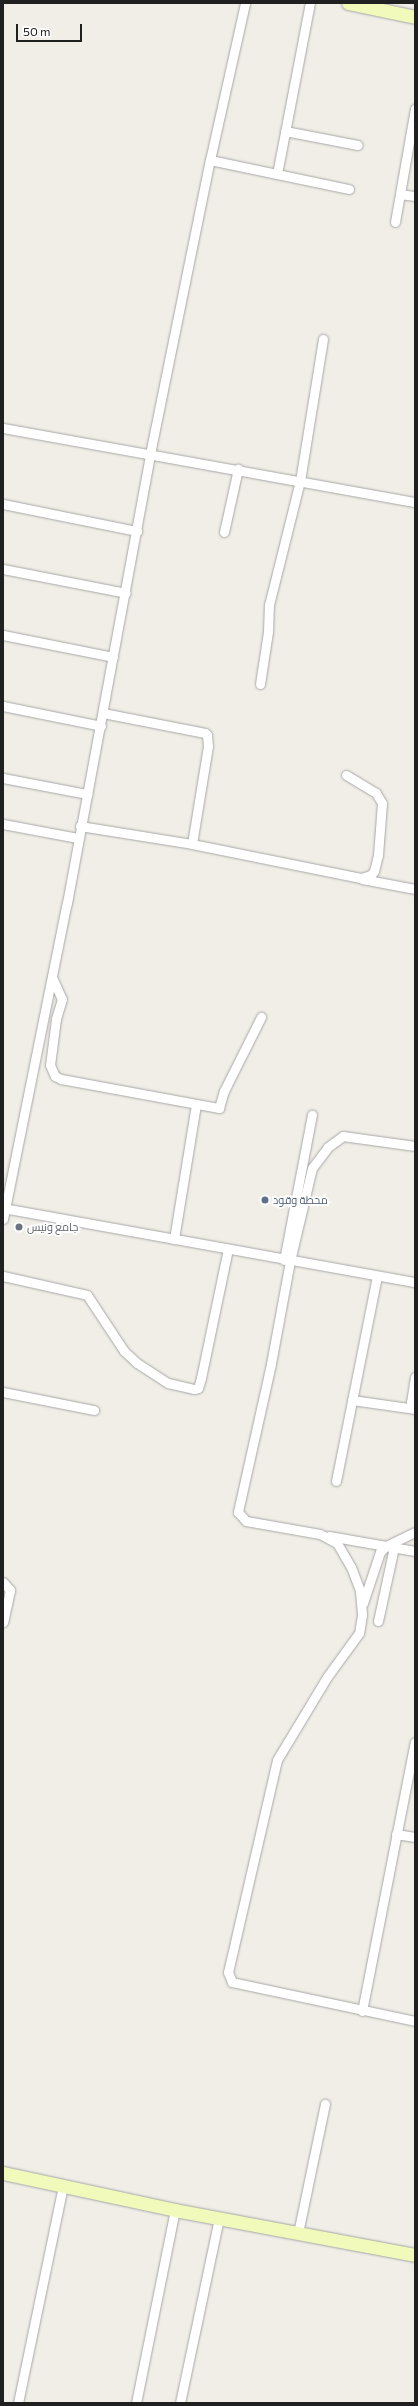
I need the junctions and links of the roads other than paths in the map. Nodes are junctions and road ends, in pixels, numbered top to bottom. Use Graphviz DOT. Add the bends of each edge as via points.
graph roads {
  1 [pos="244,3"];
  2 [pos="310,3"];
  3 [pos="348,3"];
  4 [pos="415,17"];
  5 [pos="415,109"];
  6 [pos="285,130"];
  7 [pos="358,145"];
  8 [pos="210,160"];
  9 [pos="277,174"];
  10 [pos="349,188"];
  11 [pos="400,194"];
  12 [pos="415,196"];
  13 [pos="395,222"];
  14 [pos="323,339"];
  15 [pos="3,428"];
  16 [pos="150,454"];
  17 [pos="238,469"];
  18 [pos="300,481"];
  19 [pos="415,502"];
  20 [pos="3,504"];
  21 [pos="137,531"];
  22 [pos="224,532"];
  23 [pos="3,569"];
  24 [pos="126,593"];
  25 [pos="3,635"];
  26 [pos="113,656"];
  27 [pos="260,684"];
  28 [pos="3,706"];
  29 [pos="103,713"];
  30 [pos="101,726"];
  31 [pos="346,775"];
  32 [pos="3,778"];
  33 [pos="87,794"];
  34 [pos="3,824"];
  35 [pos="80,826"];
  36 [pos="78,838"];
  37 [pos="192,844"];
  38 [pos="361,878"];
  39 [pos="415,889"];
  40 [pos="52,977"];
  41 [pos="261,1016"];
  42 [pos="196,1105"];
  43 [pos="312,1115"];
  44 [pos="415,1146"];
  45 [pos="4,1208"];
  46 [pos="3,1220"];
  47 [pos="174,1239"];
  48 [pos="228,1249"];
  49 [pos="287,1261"];
  50 [pos="3,1276"];
  51 [pos="377,1276"];
  52 [pos="415,1282"];
  53 [pos="415,1377"];
  54 [pos="3,1392"];
  55 [pos="352,1400"];
  56 [pos="415,1409"];
  57 [pos="94,1410"];
  58 [pos="336,1481"];
  59 [pos="415,1532"];
  60 [pos="320,1534"];
  61 [pos="390,1547"];
  62 [pos="415,1551"];
  63 [pos="3,1582"];
  64 [pos="362,1605"];
  65 [pos="378,1621"];
  66 [pos="3,1622"];
  67 [pos="415,1742"];
  68 [pos="396,1834"];
  69 [pos="415,1837"];
  70 [pos="362,2011"];
  71 [pos="415,2021"];
  72 [pos="325,2104"];
  73 [pos="3,2173"];
  74 [pos="63,2185"];
  75 [pos="175,2210"];
  76 [pos="219,2218"];
  77 [pos="298,2233"];
  78 [pos="415,2255"];
  79 [pos="18,2403"];
  80 [pos="136,2403"];
  81 [pos="180,2403"];
  1 -- 8 [label="street"];
  2 -- 6 [label="street"];
  3 -- 4 [label="main road"];
  5 -- 11 [label="street"];
  6 -- 7 [label="street"];
  6 -- 9 [label="street"];
  8 -- 9 [label="street"];
  8 -- 16 [label="street"];
  9 -- 10 [label="street"];
  11 -- 12 [label="street"];
  11 -- 13 [label="street"];
  14 -- 18 [label="street"];
  15 -- 16 [label="street"];
  16 -- 17 [label="street"];
  16 -- 21 [label="street"];
  17 -- 18 [label="street"];
  17 -- 22 [label="street"];
  18 -- 19 [label="street"];
  18 -- 27 [label="street" via="269,605 268,632"];
  20 -- 21 [label="street"];
  21 -- 24 [label="street"];
  23 -- 24 [label="street"];
  24 -- 26 [label="street"];
  25 -- 26 [label="street"];
  26 -- 29 [label="street"];
  28 -- 30 [label="street"];
  29 -- 30 [label="street"];
  29 -- 37 [label="street" via="205,732 208,746"];
  30 -- 33 [label="street"];
  31 -- 38 [label="street" via="376,793 382,803 378,855 374,871 371,875"];
  32 -- 33 [label="street"];
  33 -- 35 [label="street"];
  34 -- 36 [label="street"];
  35 -- 36 [label="street"];
  35 -- 37 [label="street"];
  36 -- 40 [label="street"];
  37 -- 38 [label="street"];
  38 -- 39 [label="street"];
  40 -- 42 [label="street" via="62,995 49,1060 50,1070 55,1076 167,1096"];
  40 -- 45 [label="street"];
  41 -- 42 [label="street" via="224,1091 219,1108"];
  42 -- 47 [label="street"];
  43 -- 49 [label="street"];
  44 -- 49 [label="street" via="343,1136 328,1147 312,1168"];
  45 -- 46 [label="street"];
  45 -- 47 [label="street"];
  47 -- 48 [label="street"];
  48 -- 49 [label="street"];
  48 -- 50 [label="street" via="202,1378 198,1388 194,1389 168,1383 124,1351 87,1295"];
  49 -- 51 [label="street"];
  49 -- 60 [label="street" via="271,1364 238,1512 246,1521"];
  51 -- 52 [label="street"];
  51 -- 55 [label="street"];
  53 -- 56 [label="street" via="411,1402"];
  54 -- 57 [label="street"];
  55 -- 56 [label="street"];
  55 -- 58 [label="street"];
  59 -- 61 [label="street"];
  60 -- 61 [label="street"];
  60 -- 64 [label="street" via="337,1542 343,1551 358,1585"];
  61 -- 62 [label="street"];
  61 -- 64 [label="street" via="376,1559"];
  61 -- 65 [label="street"];
  63 -- 66 [label="street" via="10,1590"];
  64 -- 70 [label="street" via="359,1633 328,1677 277,1760 228,1972 232,1982"];
  67 -- 68 [label="street"];
  68 -- 69 [label="street"];
  68 -- 70 [label="street"];
  70 -- 71 [label="street"];
  72 -- 77 [label="street"];
  73 -- 74 [label="main road"];
  74 -- 75 [label="main road"];
  74 -- 79 [label="street"];
  75 -- 76 [label="main road"];
  75 -- 80 [label="street"];
  76 -- 77 [label="main road"];
  76 -- 81 [label="street"];
  77 -- 78 [label="main road"];
}
